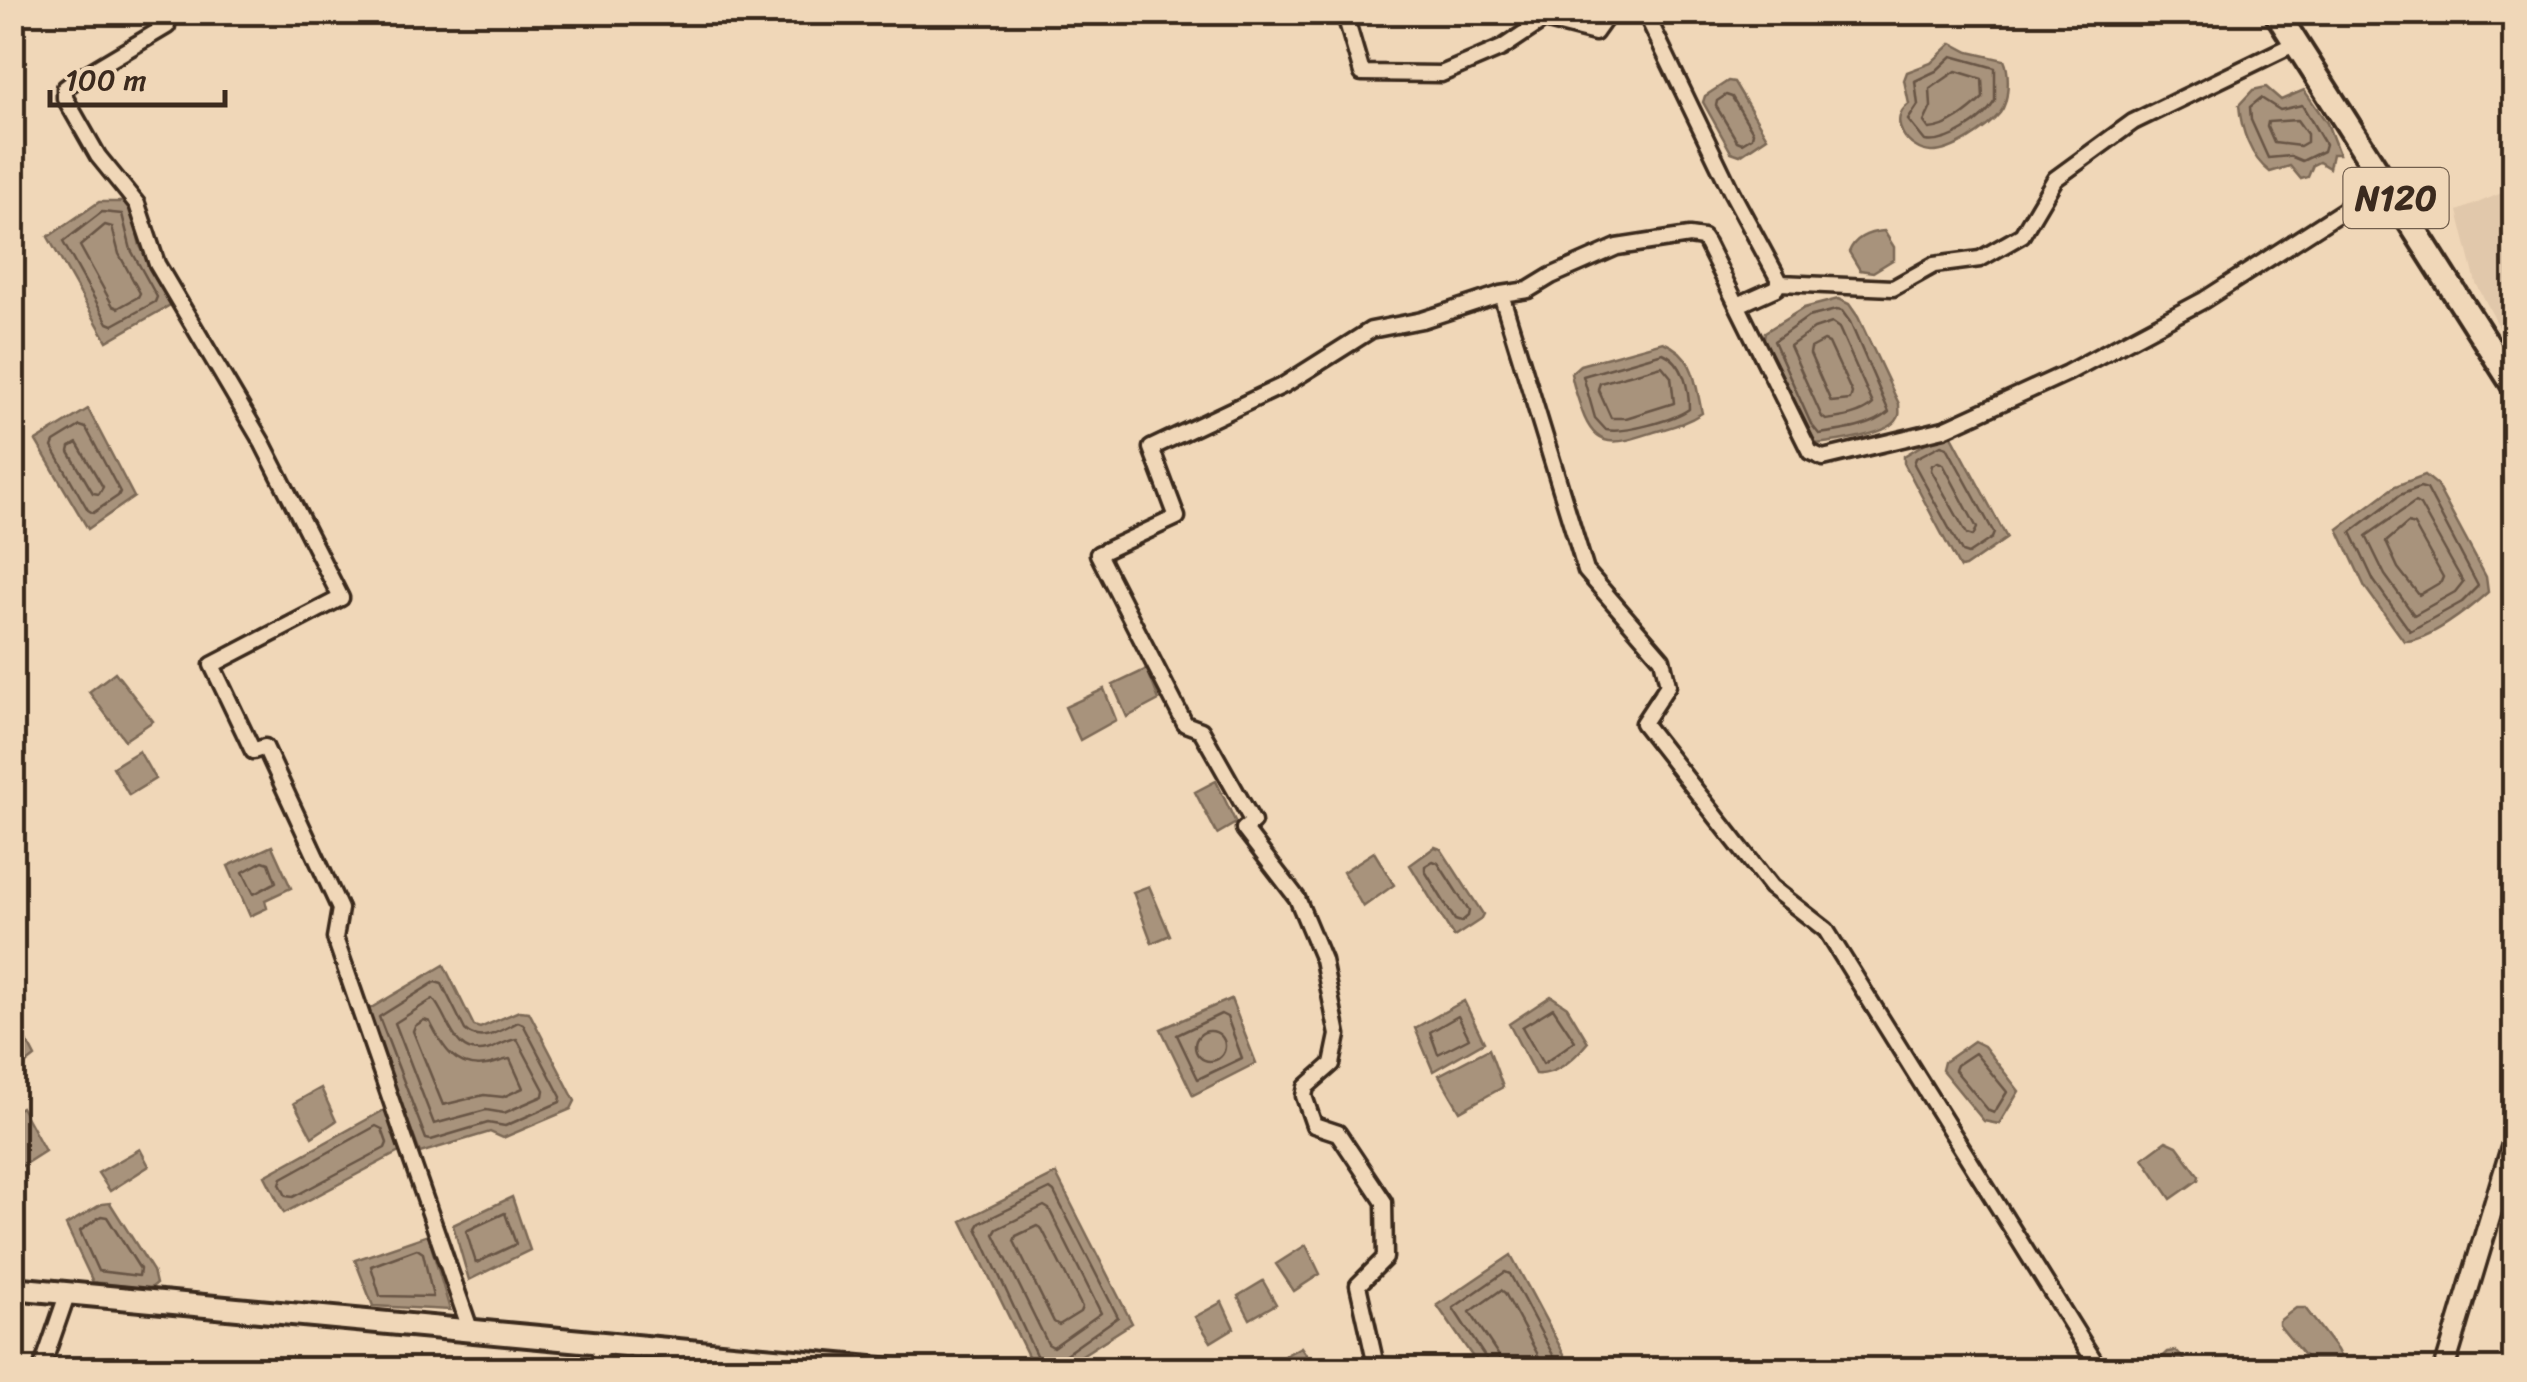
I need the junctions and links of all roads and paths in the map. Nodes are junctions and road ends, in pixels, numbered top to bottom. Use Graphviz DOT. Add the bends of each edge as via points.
graph roads {
  1 [pos="167,12"];
  2 [pos="1344,12"];
  3 [pos="1610,12"];
  4 [pos="1646,12"];
  5 [pos="2276,12"];
  6 [pos="2296,43"];
  7 [pos="2386,182"];
  8 [pos="1780,283"];
  9 [pos="1501,294"];
  10 [pos="1738,305"];
  11 [pos="2514,386"];
  12 [pos="2514,1138"];
  13 [pos="12,1288"];
  14 [pos="68,1292"];
  15 [pos="470,1329"];
  16 [pos="596,1341"];
  17 [pos="41,1370"];
  18 [pos="606,1370"];
  19 [pos="893,1370"];
  20 [pos="1376,1370"];
  21 [pos="2100,1370"];
  22 [pos="2444,1370"];
  1 -- 15 [label="street" via="167,26 73,82 65,98 98,156 137,204 156,264 263,444 342,598 212,666 253,750 265,747 340,909 334,938"];
  2 -- 3 [label="street" via="1362,73 1441,74 1502,48 1544,20 1595,32"];
  4 -- 8 [label="street"];
  5 -- 6 [label="highway, N120"];
  6 -- 7 [label="highway, N120"];
  6 -- 8 [label="street" via="2133,122 2056,179 2022,234 1980,259 1934,264 1894,288"];
  7 -- 10 [label="street" via="2204,300 2067,373 1944,429 1823,458 1810,452"];
  7 -- 11 [label="highway, N120"];
  8 -- 10 [label="street"];
  9 -- 10 [label="street" via="1528,290 1618,247 1689,236 1707,244"];
  9 -- 20 [label="street" via="1371,330 1284,384 1152,448 1178,517 1098,554 1185,724 1201,730 1253,822 1244,830 1297,898 1323,960 1338,1035 1332,1064 1304,1096 1309,1118 1338,1133 1384,1202 1385,1258 1358,1284"];
  9 -- 21 [label="street" via="1586,571 1662,658 1668,685 1643,723 1770,886 1826,930"];
  12 -- 22 [label="street"];
  13 -- 14 [label="main road"];
  14 -- 15 [label="main road"];
  14 -- 17 [label="street"];
  15 -- 16 [label="main road"];
  16 -- 18 [label="street"];
  16 -- 19 [label="main road"];
}
